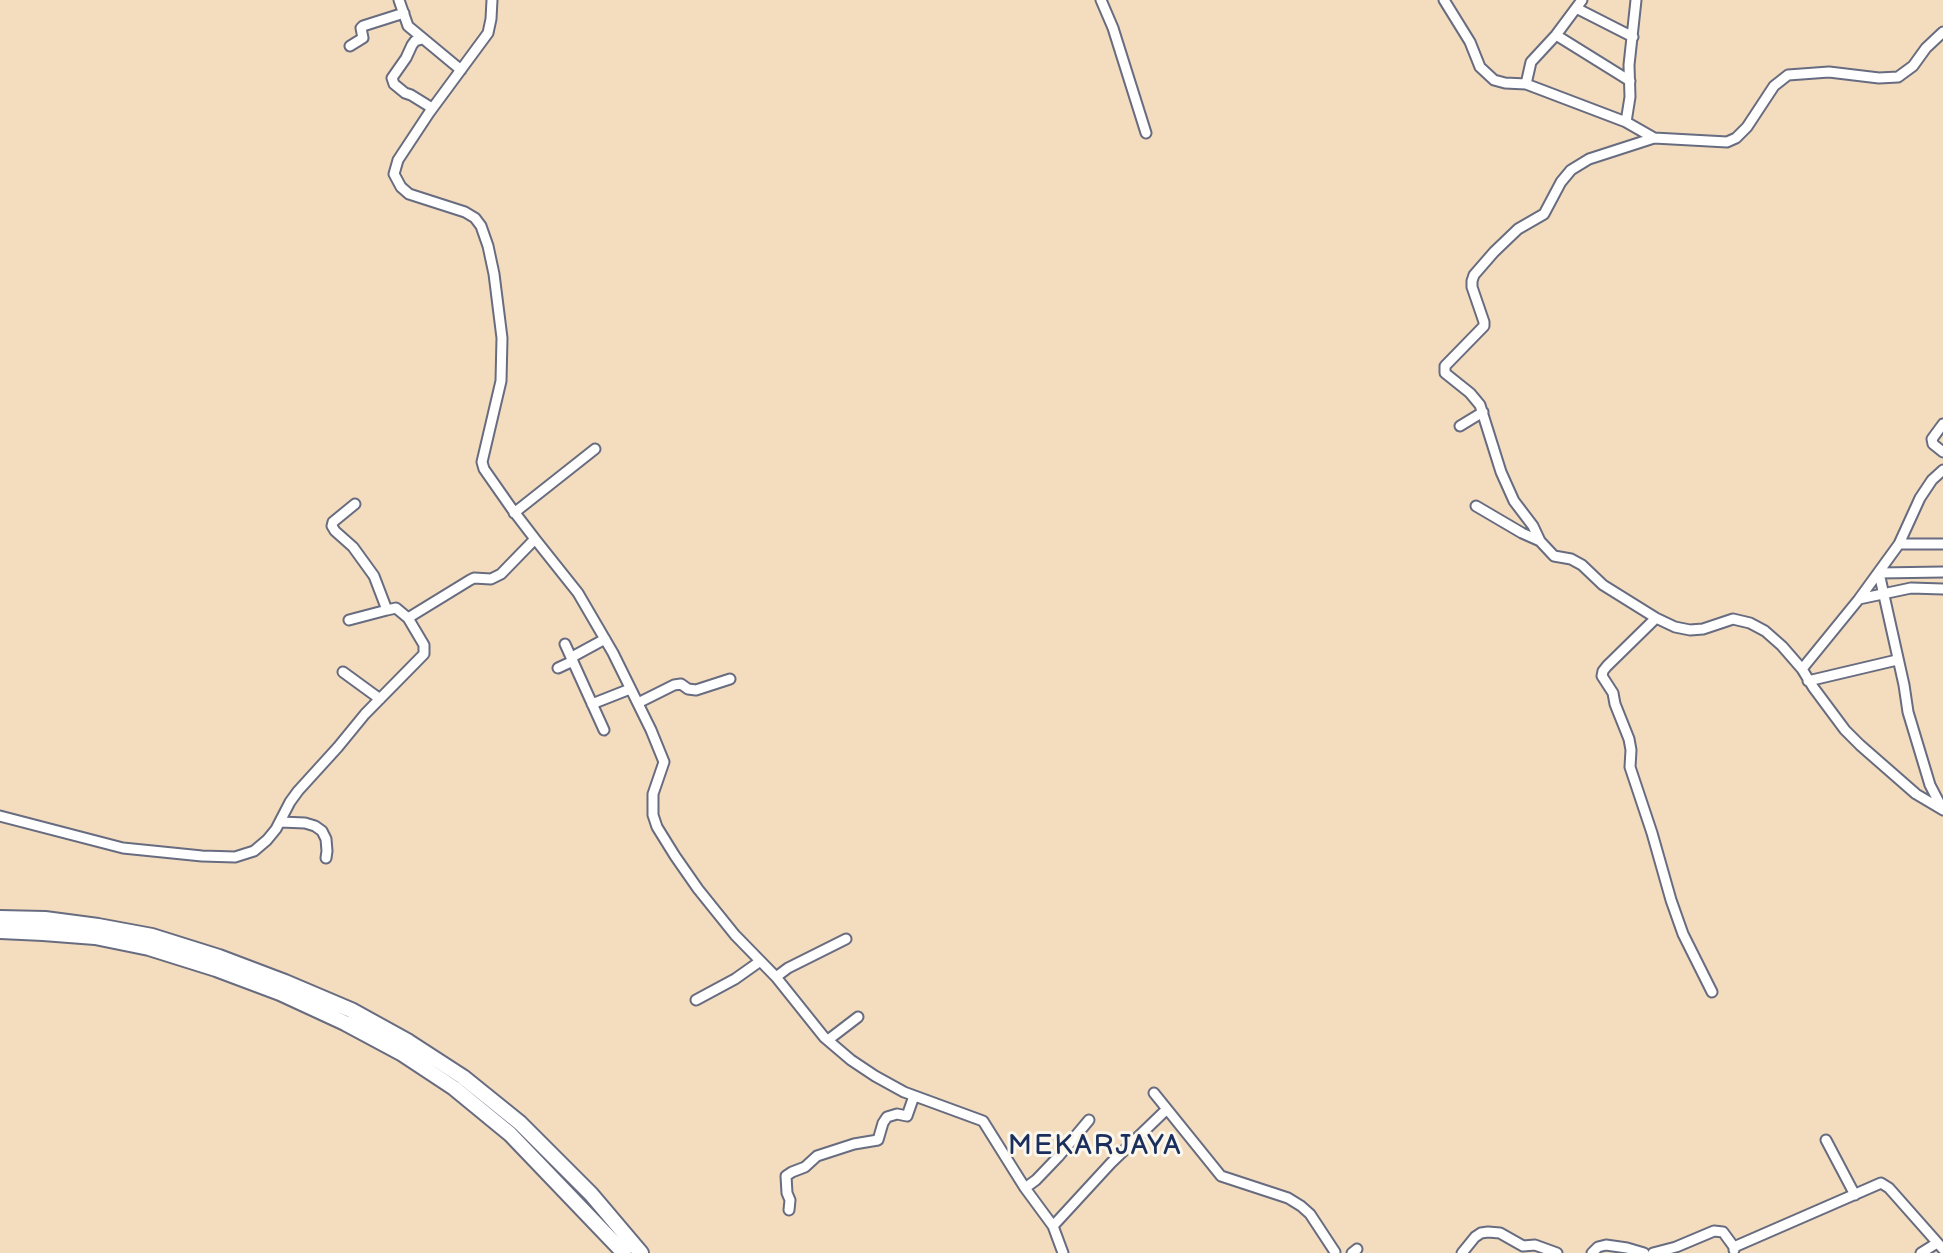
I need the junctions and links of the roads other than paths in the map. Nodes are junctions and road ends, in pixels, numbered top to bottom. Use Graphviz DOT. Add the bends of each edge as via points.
graph roads {
  1 [pos="399,0"];
  2 [pos="492,0"];
  3 [pos="1101,0"];
  4 [pos="1444,0"];
  5 [pos="1636,0"];
  6 [pos="1579,4"];
  7 [pos="404,13"];
  8 [pos="1943,32"];
  9 [pos="1556,35"];
  10 [pos="1633,37"];
  11 [pos="422,39"];
  12 [pos="350,46"];
  13 [pos="461,70"];
  14 [pos="1630,81"];
  15 [pos="1526,84"];
  16 [pos="432,108"];
  17 [pos="1626,122"];
  18 [pos="1146,133"];
  19 [pos="1654,138"];
  20 [pos="1483,412"];
  21 [pos="1943,424"];
  22 [pos="1460,426"];
  23 [pos="595,449"];
  24 [pos="1943,452"];
  25 [pos="1943,470"];
  26 [pos="355,504"];
  27 [pos="1476,506"];
  28 [pos="514,513"];
  29 [pos="535,539"];
  30 [pos="1540,541"];
  31 [pos="1899,544"];
  32 [pos="1943,544"];
  33 [pos="1943,572"];
  34 [pos="1879,573"];
  35 [pos="1943,589"];
  36 [pos="1884,594"];
  37 [pos="1859,599"];
  38 [pos="387,610"];
  39 [pos="408,618"];
  40 [pos="1656,618"];
  41 [pos="349,620"];
  42 [pos="605,639"];
  43 [pos="565,644"];
  44 [pos="573,659"];
  45 [pos="1897,660"];
  46 [pos="558,668"];
  47 [pos="1802,669"];
  48 [pos="343,672"];
  49 [pos="730,679"];
  50 [pos="1808,681"];
  51 [pos="630,689"];
  52 [pos="380,699"];
  53 [pos="638,703"];
  54 [pos="592,704"];
  55 [pos="604,730"];
  56 [pos="0,816"];
  57 [pos="281,822"];
  58 [pos="326,858"];
  59 [pos="0,918"];
  60 [pos="0,931"];
  61 [pos="846,939"];
  62 [pos="759,962"];
  63 [pos="776,977"];
  64 [pos="1712,992"];
  65 [pos="696,1000"];
  66 [pos="858,1017"];
  67 [pos="828,1040"];
  68 [pos="1154,1093"];
  69 [pos="914,1096"];
  70 [pos="1167,1109"];
  71 [pos="1089,1120"];
  72 [pos="1826,1140"];
  73 [pos="1025,1188"];
  74 [pos="1855,1195"];
  75 [pos="789,1210"];
  76 [pos="1053,1226"];
  77 [pos="1940,1246"];
  78 [pos="1734,1250"];
  79 [pos="624,1253"];
  80 [pos="641,1253"];
  81 [pos="1063,1253"];
  82 [pos="1337,1253"];
  83 [pos="1462,1253"];
  84 [pos="1557,1253"];
  85 [pos="1592,1253"];
  86 [pos="1644,1253"];
  87 [pos="1653,1253"];
  88 [pos="1921,1253"];
  1 -- 7 [label="street"];
  2 -- 13 [label="street" via="488,33"];
  3 -- 18 [label="street"];
  4 -- 15 [label="street" via="1486,74 1505,83"];
  5 -- 10 [label="street"];
  6 -- 9 [label="street"];
  6 -- 10 [label="street"];
  7 -- 11 [label="street" via="408,26"];
  7 -- 12 [label="street" via="363,26 363,38"];
  8 -- 19 [label="street" via="1898,77 1788,75 1774,86 1747,127 1727,142"];
  9 -- 14 [label="street"];
  9 -- 15 [label="street" via="1531,62"];
  10 -- 14 [label="street"];
  11 -- 13 [label="street"];
  11 -- 16 [label="street" via="415,41 392,78 405,93"];
  13 -- 16 [label="street"];
  14 -- 17 [label="street"];
  15 -- 17 [label="street"];
  16 -- 28 [label="street" via="394,174 409,194 475,218 485,236 502,338 501,381 482,462"];
  17 -- 19 [label="street"];
  19 -- 20 [label="street" via="1571,170 1544,214 1518,229 1474,275 1472,287 1484,326 1444,369"];
  20 -- 22 [label="street"];
  20 -- 30 [label="street" via="1505,482"];
  21 -- 24 [label="street" via="1932,439"];
  23 -- 28 [label="street"];
  25 -- 31 [label="street" via="1920,498"];
  26 -- 38 [label="street" via="332,526 374,576"];
  27 -- 30 [label="street"];
  28 -- 29 [label="street"];
  29 -- 39 [label="street" via="501,574 474,578"];
  29 -- 42 [label="street" via="578,593"];
  30 -- 40 [label="street" via="1554,556 1582,565 1603,585"];
  31 -- 32 [label="street"];
  31 -- 34 [label="street"];
  33 -- 34 [label="street"];
  34 -- 36 [label="street"];
  34 -- 37 [label="street"];
  35 -- 36 [label="street"];
  36 -- 37 [label="street"];
  36 -- 45 [label="street"];
  37 -- 47 [label="street"];
  38 -- 39 [label="street" via="396,608"];
  38 -- 41 [label="street"];
  39 -- 52 [label="street" via="424,654"];
  40 -- 47 [label="street" via="1690,630 1733,619 1750,623"];
  40 -- 64 [label="street" via="1602,676 1629,739 1630,767 1671,900"];
  42 -- 44 [label="street"];
  42 -- 51 [label="street"];
  43 -- 44 [label="street"];
  44 -- 46 [label="street"];
  44 -- 54 [label="street"];
  45 -- 50 [label="street"];
  45 -- 50 [label="street" via="1924,767 1943,810 1916,794 1860,745"];
  47 -- 50 [label="street"];
  48 -- 52 [label="street"];
  49 -- 53 [label="street" via="696,690 674,685"];
  51 -- 53 [label="street"];
  51 -- 54 [label="street"];
  52 -- 57 [label="street" via="298,791"];
  53 -- 62 [label="street" via="664,762 652,804 657,827 698,889"];
  54 -- 55 [label="street"];
  56 -- 57 [label="street" via="123,848 235,857 254,851"];
  57 -- 58 [label="street" via="305,823 322,831"];
  59 -- 80 [label="highway" via="72,922 152,936 351,1010 463,1077 520,1123"];
  60 -- 79 [label="highway" via="95,937 149,948 280,993 345,1023 454,1088 510,1134"];
  61 -- 63 [label="street"];
  62 -- 63 [label="street"];
  62 -- 65 [label="street"];
  63 -- 67 [label="street"];
  66 -- 67 [label="street"];
  67 -- 69 [label="street" via="875,1076"];
  68 -- 70 [label="street"];
  69 -- 73 [label="street" via="983,1121"];
  69 -- 75 [label="street" via="907,1116 887,1117 878,1140 817,1156 786,1176"];
  70 -- 76 [label="street"];
  70 -- 82 [label="street" via="1221,1176 1301,1206"];
  71 -- 73 [label="street"];
  72 -- 74 [label="street"];
  73 -- 76 [label="street"];
  74 -- 77 [label="street" via="1886,1185"];
  74 -- 78 [label="street"];
  76 -- 81 [label="street"];
  77 -- 88 [label="street"];
  78 -- 87 [label="street" via="1723,1232 1714,1231"];
  83 -- 84 [label="street" via="1475,1237 1488,1232"];
  85 -- 86 [label="street" via="1606,1245"];
}
